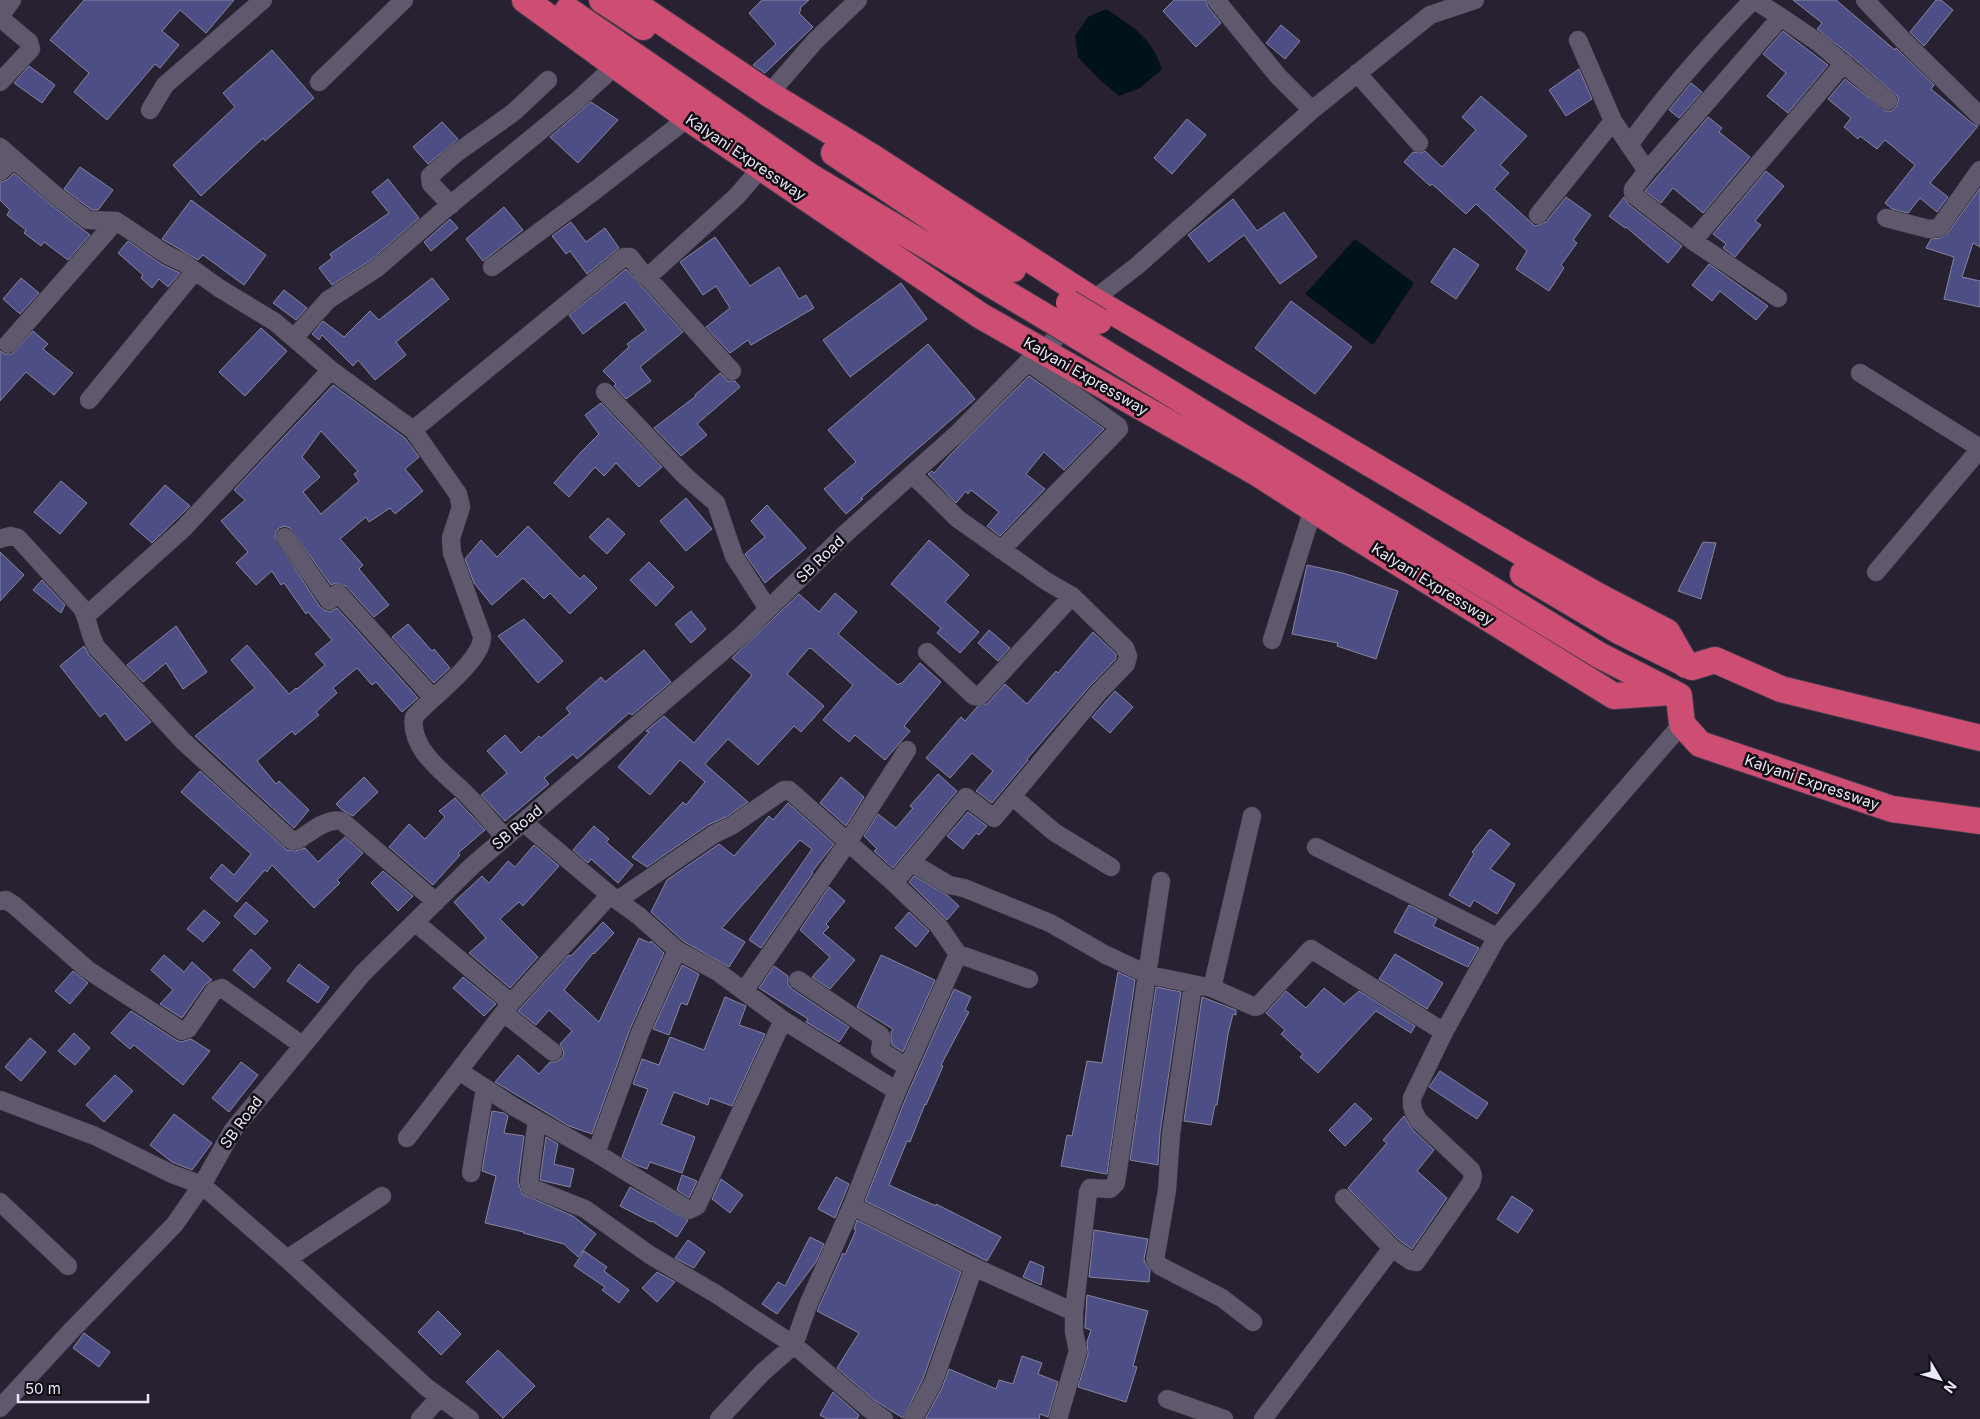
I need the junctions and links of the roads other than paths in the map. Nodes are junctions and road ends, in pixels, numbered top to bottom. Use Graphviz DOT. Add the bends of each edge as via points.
graph roads {
  1 [pos="12,0"];
  2 [pos="263,0"];
  3 [pos="404,0"];
  4 [pos="525,0"];
  5 [pos="554,0"];
  6 [pos="602,0"];
  7 [pos="629,0"];
  8 [pos="858,0"];
  9 [pos="1216,0"];
  10 [pos="1475,0"];
  11 [pos="1754,0"];
  12 [pos="1866,0"];
  13 [pos="1781,16"];
  14 [pos="1578,40"];
  15 [pos="1844,63"];
  16 [pos="615,66"];
  17 [pos="1358,73"];
  18 [pos="548,80"];
  19 [pos="0,82"];
  20 [pos="319,82"];
  21 [pos="769,94"];
  22 [pos="1888,101"];
  23 [pos="150,110"];
  24 [pos="1312,110"];
  25 [pos="1980,116"];
  26 [pos="688,118"];
  27 [pos="1613,121"];
  28 [pos="1419,143"];
  29 [pos="1628,145"];
  30 [pos="0,147"];
  31 [pos="14,159"];
  32 [pos="762,167"];
  33 [pos="1980,170"];
  34 [pos="1647,171"];
  35 [pos="0,172"];
  36 [pos="451,205"];
  37 [pos="1538,215"];
  38 [pos="1886,218"];
  39 [pos="116,221"];
  40 [pos="1693,241"];
  41 [pos="492,267"];
  42 [pos="195,270"];
  43 [pos="647,276"];
  44 [pos="1778,298"];
  45 [pos="1079,317"];
  46 [pos="294,338"];
  47 [pos="8,344"];
  48 [pos="1035,356"];
  49 [pos="331,370"];
  50 [pos="732,371"];
  51 [pos="1860,374"];
  52 [pos="605,392"];
  53 [pos="89,400"];
  54 [pos="413,430"];
  55 [pos="1980,449"];
  56 [pos="912,474"];
  57 [pos="1313,509"];
  58 [pos="285,537"];
  59 [pos="0,539"];
  60 [pos="1001,550"];
  61 [pos="1876,572"];
  62 [pos="1072,596"];
  63 [pos="768,610"];
  64 [pos="86,616"];
  65 [pos="1272,640"];
  66 [pos="927,652"];
  67 [pos="1675,694"];
  68 [pos="433,698"];
  69 [pos="1682,724"];
  70 [pos="1980,738"];
  71 [pos="907,750"];
  72 [pos="1012,796"];
  73 [pos="1252,816"];
  74 [pos="1980,821"];
  75 [pos="523,822"];
  76 [pos="505,838"];
  77 [pos="848,842"];
  78 [pos="1316,847"];
  79 [pos="912,863"];
  80 [pos="1111,867"];
  81 [pos="1161,881"];
  82 [pos="894,883"];
  83 [pos="614,898"];
  84 [pos="0,901"];
  85 [pos="436,902"];
  86 [pos="415,922"];
  87 [pos="1497,937"];
  88 [pos="677,950"];
  89 [pos="958,954"];
  90 [pos="1148,975"];
  91 [pos="1029,979"];
  92 [pos="798,980"];
  93 [pos="1193,984"];
  94 [pos="1212,988"];
  95 [pos="744,991"];
  96 [pos="507,1008"];
  97 [pos="783,1020"];
  98 [pos="1444,1032"];
  99 [pos="302,1045"];
  100 [pos="553,1052"];
  101 [pos="908,1067"];
  102 [pos="459,1071"];
  103 [pos="485,1088"];
  104 [pos="897,1091"];
  105 [pos="0,1100"];
  106 [pos="537,1120"];
  107 [pos="407,1138"];
  108 [pos="596,1153"];
  109 [pos="471,1173"];
  110 [pos="202,1185"];
  111 [pos="382,1196"];
  112 [pos="1344,1198"];
  113 [pos="0,1202"];
  114 [pos="852,1206"];
  115 [pos="1392,1248"];
  116 [pos="287,1259"];
  117 [pos="68,1266"];
  118 [pos="974,1267"];
  119 [pos="1074,1312"];
  120 [pos="1253,1322"];
  121 [pos="794,1345"];
  122 [pos="440,1397"];
  123 [pos="1167,1399"];
  124 [pos="0,1408"];
  125 [pos="865,1413"];
  126 [pos="420,1419"];
  127 [pos="470,1419"];
  128 [pos="719,1419"];
  129 [pos="884,1419"];
  130 [pos="913,1419"];
  131 [pos="1058,1419"];
  132 [pos="1224,1419"];
  133 [pos="1263,1419"];
  1 -- 19 [label="street" via="2,17 29,42 30,49"];
  2 -- 23 [label="street" via="165,85"];
  3 -- 20 [label="street"];
  4 -- 16 [label="highway, Kalyani Expressway"];
  5 -- 45 [label="highway" via="811,177"];
  6 -- 45 [label="highway"];
  7 -- 21 [label="highway"];
  8 -- 21 [label="street" via="815,41"];
  9 -- 24 [label="street" via="1278,76"];
  10 -- 17 [label="street, SB Road" via="1430,14"];
  11 -- 13 [label="street"];
  11 -- 29 [label="street" via="1702,52"];
  12 -- 25 [label="street"];
  13 -- 15 [label="street"];
  13 -- 34 [label="street"];
  14 -- 27 [label="street"];
  15 -- 22 [label="street"];
  15 -- 40 [label="street"];
  16 -- 26 [label="highway, Kalyani Expressway"];
  16 -- 36 [label="street"];
  17 -- 24 [label="street, SB Road"];
  17 -- 28 [label="street"];
  18 -- 36 [label="street" via="514,112 430,176 431,184"];
  21 -- 45 [label="highway" via="869,155"];
  24 -- 45 [label="street, SB Road"];
  26 -- 32 [label="highway, Kalyani Expressway"];
  26 -- 41 [label="street"];
  27 -- 29 [label="street"];
  27 -- 37 [label="street"];
  29 -- 34 [label="street"];
  30 -- 31 [label="street"];
  31 -- 35 [label="street"];
  31 -- 39 [label="street" via="88,220"];
  32 -- 43 [label="street" via="737,196"];
  32 -- 48 [label="highway, Kalyani Expressway"];
  33 -- 38 [label="street" via="1939,228 1929,229"];
  34 -- 40 [label="street" via="1632,193"];
  36 -- 46 [label="street" via="377,268 328,300"];
  39 -- 42 [label="street"];
  39 -- 47 [label="street"];
  40 -- 44 [label="street"];
  42 -- 46 [label="street"];
  42 -- 53 [label="street"];
  43 -- 50 [label="street"];
  43 -- 54 [label="street" via="630,257 624,257"];
  45 -- 48 [label="street, SB Road"];
  45 -- 67 [label="highway" via="1599,655"];
  45 -- 70 [label="highway" via="1619,631 1689,666 1715,660 1781,689"];
  46 -- 49 [label="street"];
  48 -- 56 [label="street, SB Road"];
  48 -- 57 [label="highway, Kalyani Expressway" via="1257,473"];
  48 -- 60 [label="street" via="1119,429"];
  49 -- 54 [label="street"];
  49 -- 64 [label="street" via="183,529"];
  51 -- 55 [label="street"];
  52 -- 63 [label="street" via="686,477 716,503 734,556"];
  54 -- 68 [label="street" via="458,494 461,507 450,546 482,636 477,654"];
  55 -- 61 [label="street"];
  56 -- 60 [label="street" via="958,519"];
  56 -- 63 [label="street, SB Road"];
  57 -- 65 [label="street"];
  57 -- 67 [label="highway, Kalyani Expressway" via="1614,696"];
  58 -- 68 [label="street" via="329,601 338,593"];
  59 -- 64 [label="street" via="18,538"];
  60 -- 62 [label="street"];
  62 -- 66 [label="street" via="979,697 974,696"];
  62 -- 72 [label="street" via="1125,648 1126,664"];
  63 -- 75 [label="street, SB Road"];
  64 -- 85 [label="street" via="97,648 183,741 290,839 298,840 329,822 342,821"];
  67 -- 69 [label="highway"];
  68 -- 76 [label="street" via="414,717 412,726 421,747 442,774 459,787"];
  69 -- 74 [label="highway, Kalyani Expressway" via="1700,744 1892,808"];
  69 -- 87 [label="street"];
  71 -- 77 [label="street"];
  72 -- 79 [label="street" via="992,819 966,797"];
  72 -- 80 [label="street" via="1054,832"];
  73 -- 94 [label="street"];
  75 -- 76 [label="street, SB Road"];
  75 -- 83 [label="street"];
  76 -- 85 [label="street, SB Road"];
  77 -- 82 [label="street"];
  77 -- 83 [label="street" via="793,792 784,790"];
  77 -- 95 [label="street"];
  78 -- 87 [label="street"];
  79 -- 82 [label="street"];
  79 -- 90 [label="street" via="949,885 1050,923"];
  81 -- 90 [label="street"];
  82 -- 89 [label="street" via="938,925"];
  83 -- 88 [label="street"];
  83 -- 96 [label="street"];
  84 -- 99 [label="street" via="6,900 14,905 88,970 182,1031 188,1030 214,990 222,988"];
  85 -- 86 [label="street, SB Road"];
  86 -- 96 [label="street"];
  86 -- 99 [label="street, SB Road" via="363,974"];
  87 -- 98 [label="street"];
  88 -- 95 [label="street" via="712,968"];
  88 -- 108 [label="street" via="640,1033"];
  89 -- 91 [label="street"];
  89 -- 101 [label="street"];
  90 -- 93 [label="street"];
  90 -- 119 [label="street" via="1116,1183 1110,1189 1088,1189"];
  92 -- 101 [label="street" via="880,1035 880,1050"];
  93 -- 94 [label="street"];
  93 -- 120 [label="street" via="1155,1260 1160,1266 1222,1298"];
  94 -- 98 [label="street" via="1258,1006 1311,949"];
  95 -- 97 [label="street"];
  96 -- 100 [label="street"];
  96 -- 102 [label="street"];
  97 -- 104 [label="street"];
  97 -- 108 [label="street" via="694,1209 683,1207"];
  98 -- 115 [label="street" via="1411,1105 1419,1121 1471,1170 1473,1176 1416,1262"];
  99 -- 110 [label="street, SB Road" via="233,1130"];
  101 -- 104 [label="street"];
  102 -- 103 [label="street"];
  102 -- 107 [label="street"];
  103 -- 106 [label="street"];
  103 -- 109 [label="street"];
  104 -- 114 [label="street"];
  105 -- 110 [label="street" via="95,1136"];
  106 -- 108 [label="street"];
  106 -- 121 [label="street" via="530,1186 586,1209 650,1255"];
  110 -- 116 [label="street"];
  110 -- 124 [label="street, SB Road" via="175,1224"];
  111 -- 116 [label="street"];
  112 -- 115 [label="street"];
  113 -- 117 [label="street"];
  114 -- 118 [label="street"];
  114 -- 121 [label="street"];
  115 -- 133 [label="street"];
  116 -- 122 [label="street"];
  118 -- 119 [label="street"];
  118 -- 130 [label="street" via="933,1382"];
  119 -- 131 [label="street" via="1078,1351"];
  121 -- 125 [label="street"];
  121 -- 128 [label="street" via="763,1372"];
  122 -- 126 [label="street"];
  122 -- 127 [label="street"];
  123 -- 132 [label="street"];
  125 -- 129 [label="street"];
}
